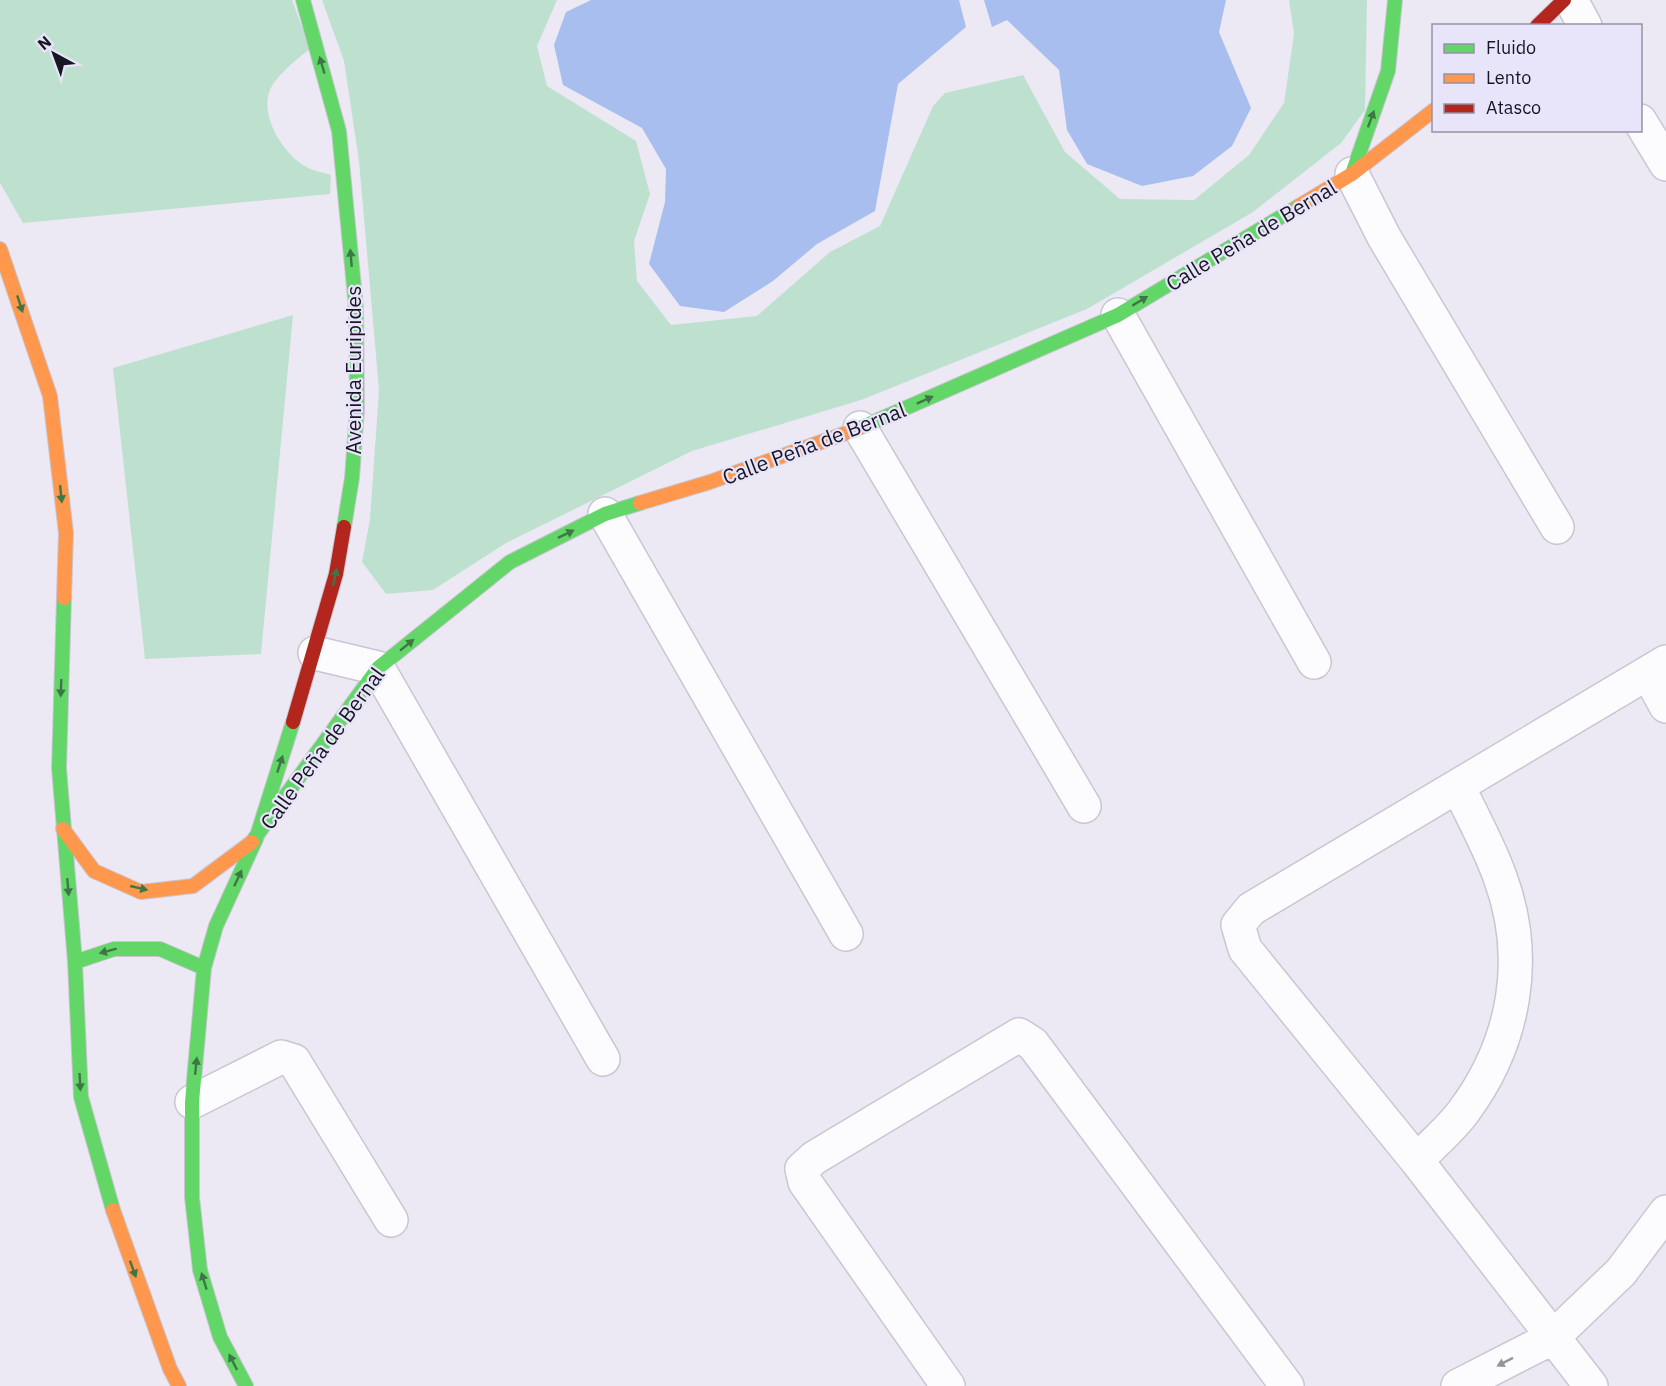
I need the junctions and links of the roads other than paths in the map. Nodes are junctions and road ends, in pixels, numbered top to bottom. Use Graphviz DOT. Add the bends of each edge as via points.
graph roads {
  1 [pos="303,0"];
  2 [pos="1395,0"];
  3 [pos="1564,0"];
  4 [pos="1571,0"];
  5 [pos="1540,24"];
  6 [pos="1584,24"];
  7 [pos="1432,112"];
  8 [pos="1642,123"];
  9 [pos="1666,165"];
  10 [pos="1352,174"];
  11 [pos="0,249"];
  12 [pos="1118,315"];
  13 [pos="860,428"];
  14 [pos="605,514"];
  15 [pos="1557,527"];
  16 [pos="315,653"];
  17 [pos="1314,662"];
  18 [pos="378,668"];
  19 [pos="1657,668"];
  20 [pos="1666,706"];
  21 [pos="1458,786"];
  22 [pos="1084,806"];
  23 [pos="63,829"];
  24 [pos="256,840"];
  25 [pos="846,934"];
  26 [pos="75,962"];
  27 [pos="204,968"];
  28 [pos="603,1059"];
  29 [pos="192,1102"];
  30 [pos="1417,1161"];
  31 [pos="1666,1212"];
  32 [pos="391,1220"];
  33 [pos="1552,1338"];
  34 [pos="179,1386"];
  35 [pos="246,1386"];
  36 [pos="948,1386"];
  37 [pos="1287,1386"];
  38 [pos="1458,1386"];
  39 [pos="1591,1386"];
  16 -- 1 [label="street, Avenida Euripides, one-way" via="336,574 352,478 357,409 356,308 339,131"];
  10 -- 2 [label="street, one-way" via="1388,71"];
  3 -- 5 [label="street"];
  4 -- 6 [label="street"];
  7 -- 10 [label="street, Calle Peña de Bernal"];
  8 -- 9 [label="street"];
  12 -- 10 [label="street, Calle Peña de Bernal, one-way"];
  10 -- 15 [label="street" via="1384,237"];
  11 -- 23 [label="street, one-way" via="50,396 66,533 59,768"];
  13 -- 12 [label="street, Calle Peña de Bernal, one-way"];
  12 -- 17 [label="street"];
  13 -- 14 [label="street, Calle Peña de Bernal" via="710,482"];
  13 -- 22 [label="street"];
  18 -- 14 [label="street, Calle Peña de Bernal, one-way" via="510,562"];
  14 -- 25 [label="street"];
  16 -- 18 [label="street"];
  24 -- 16 [label="street, Avenida Euripides, one-way"];
  18 -- 24 [label="street, Calle Peña de Bernal"];
  18 -- 28 [label="street"];
  19 -- 20 [label="street"];
  19 -- 21 [label="street"];
  21 -- 30 [label="street" via="1500,877 1514,925 1517,981 1501,1050 1464,1111"];
  21 -- 30 [label="street" via="1251,909 1238,925 1245,949"];
  23 -- 24 [label="street, one-way" via="94,871 141,892 193,886"];
  23 -- 26 [label="street, one-way"];
  27 -- 24 [label="street, one-way" via="216,926"];
  27 -- 26 [label="street, one-way" via="160,949 114,949"];
  26 -- 34 [label="street, one-way" via="81,1098 121,1236"];
  29 -- 27 [label="street, one-way"];
  29 -- 32 [label="street" via="281,1057 294,1061"];
  35 -- 29 [label="street, one-way" via="220,1337 200,1270 192,1197"];
  30 -- 33 [label="street"];
  31 -- 33 [label="street" via="1621,1272"];
  33 -- 38 [label="street, one-way"];
  33 -- 39 [label="street"];
  36 -- 37 [label="street" via="805,1182 802,1169 814,1158 1019,1035 1033,1044"];
}
